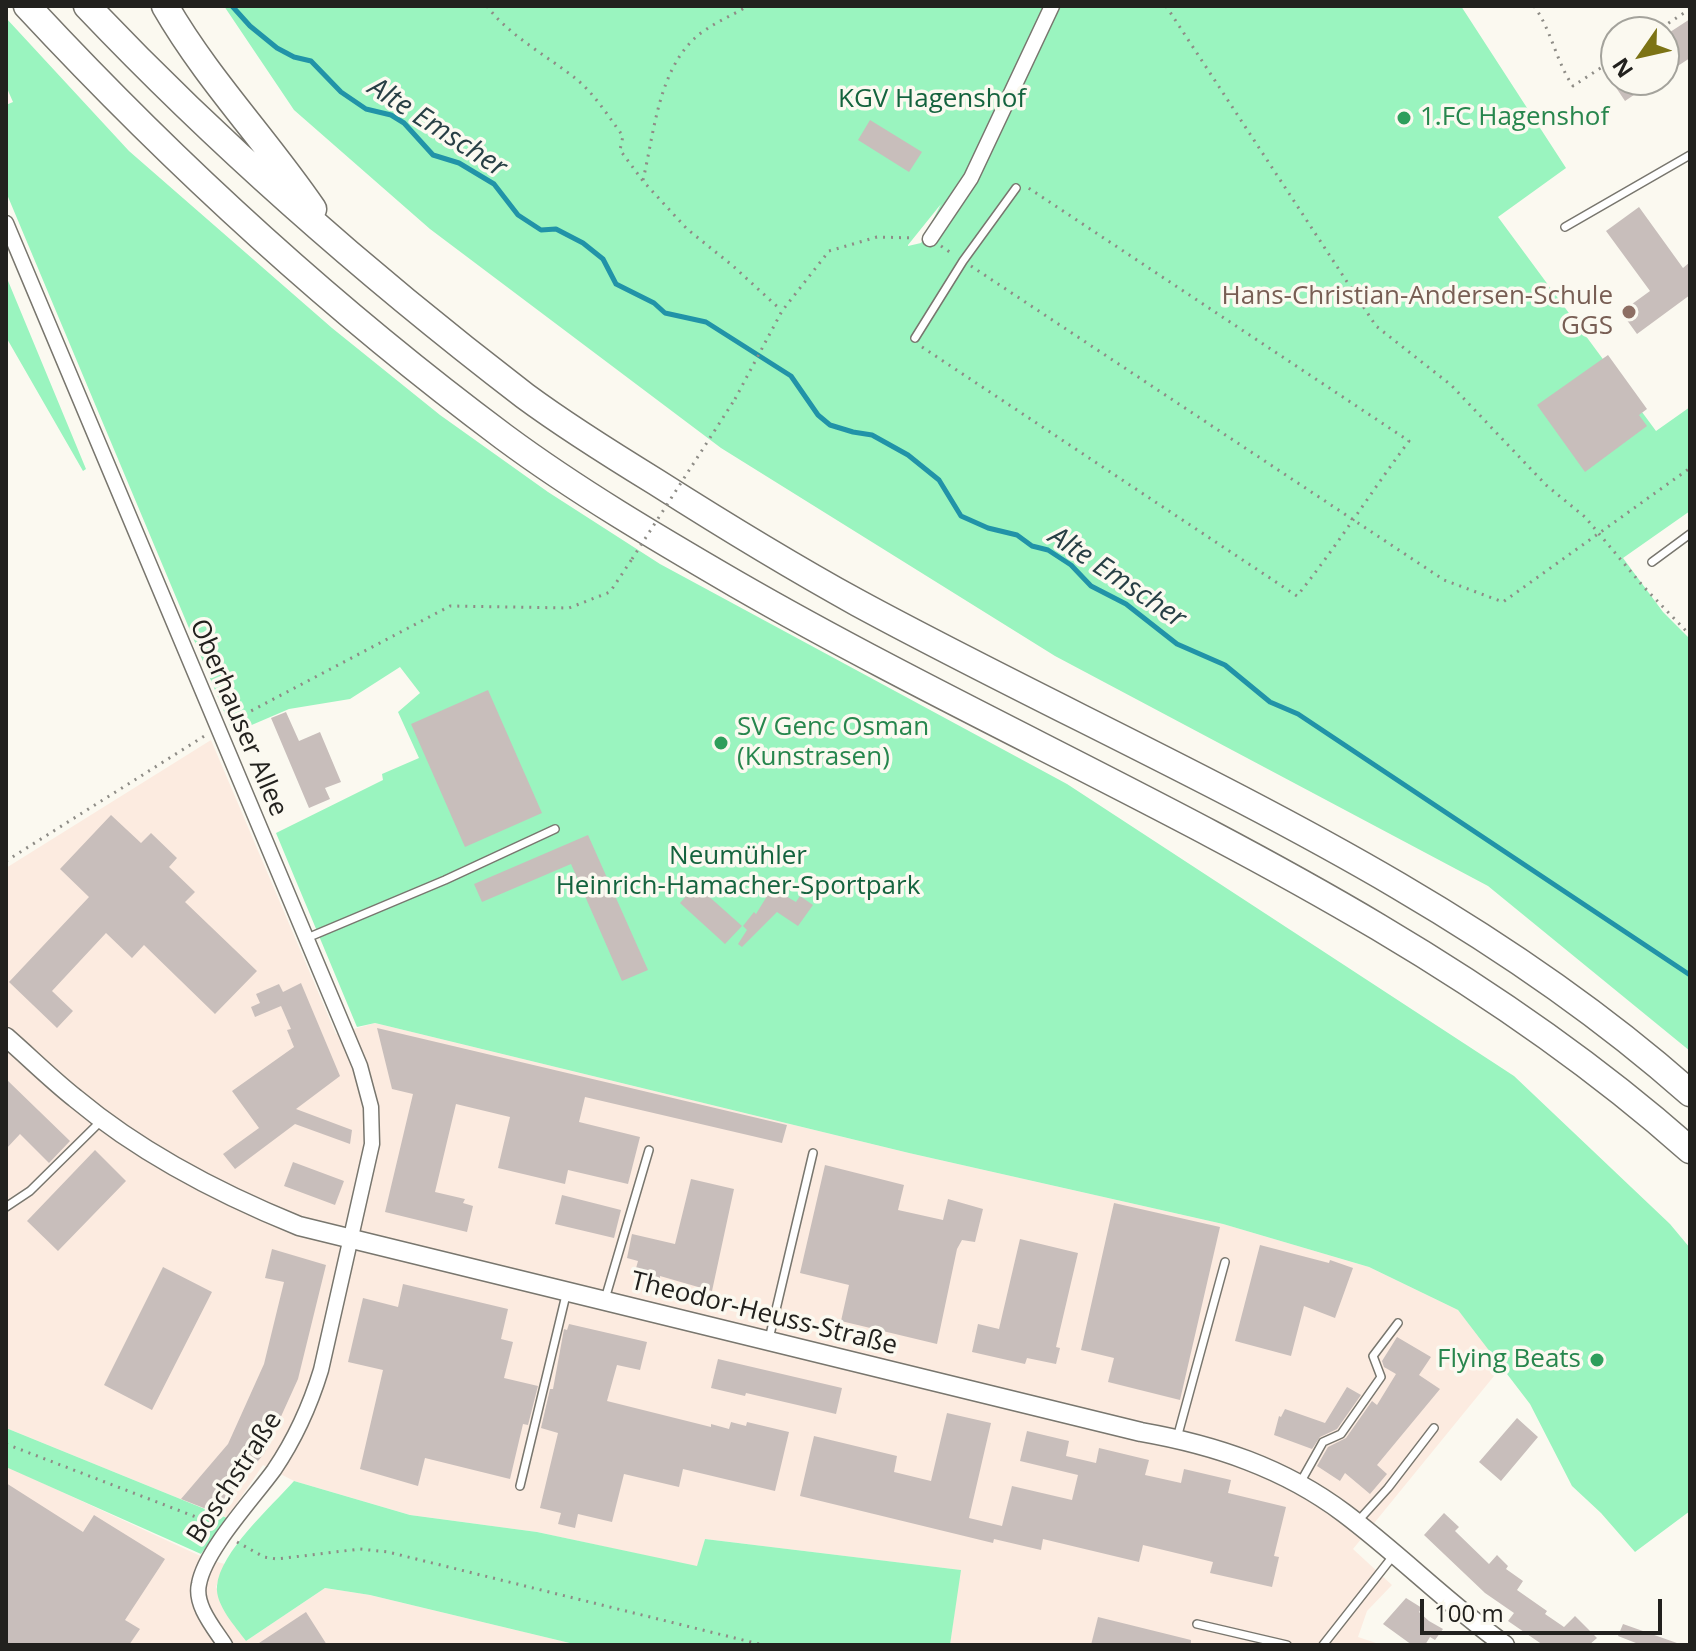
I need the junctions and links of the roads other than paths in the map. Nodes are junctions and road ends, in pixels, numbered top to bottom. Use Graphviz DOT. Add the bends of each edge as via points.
graph roads {
  1 [pos="27,6"];
  2 [pos="87,6"];
  3 [pos="165,6"];
  4 [pos="1052,6"];
  5 [pos="1690,155"];
  6 [pos="1016,188"];
  7 [pos="6,223"];
  8 [pos="1565,227"];
  9 [pos="930,239"];
  10 [pos="338,245"];
  11 [pos="915,338"];
  12 [pos="1690,534"];
  13 [pos="1652,562"];
  14 [pos="555,829"];
  15 [pos="305,938"];
  16 [pos="6,1037"];
  17 [pos="1690,1093"];
  18 [pos="103,1119"];
  19 [pos="649,1150"];
  20 [pos="1690,1150"];
  21 [pos="813,1153"];
  22 [pos="6,1207"];
  23 [pos="352,1240"];
  24 [pos="1225,1262"];
  25 [pos="567,1292"];
  26 [pos="604,1302"];
  27 [pos="1398,1323"];
  28 [pos="768,1341"];
  29 [pos="1434,1428"];
  30 [pos="1177,1438"];
  31 [pos="1299,1485"];
  32 [pos="520,1486"];
  33 [pos="1356,1523"];
  34 [pos="1395,1554"];
  35 [pos="1197,1624"];
  36 [pos="225,1645"];
  37 [pos="1287,1645"];
  38 [pos="1323,1645"];
  39 [pos="1505,1645"];
  1 -- 20 [label="highway" via="115,99 266,243 506,439 788,613 1260,859 1430,956 1540,1029"];
  2 -- 10 [label="highway" via="157,79"];
  3 -- 10 [label="highway" via="186,42 280,160"];
  4 -- 9 [label="street" via="971,178"];
  5 -- 8 [label="lane"];
  6 -- 11 [label="lane"];
  7 -- 15 [label="street, Oberhauser Allee"];
  10 -- 17 [label="highway" via="529,398 712,518 857,602 1369,869 1562,992"];
  12 -- 13 [label="lane"];
  14 -- 15 [label="lane"];
  15 -- 23 [label="street, Oberhauser Allee" via="360,1066 371,1107 372,1144"];
  16 -- 18 [label="street, Theodor-Heuss-Straße"];
  18 -- 22 [label="lane" via="30,1191"];
  18 -- 23 [label="street, Theodor-Heuss-Straße" via="187,1174 255,1209"];
  19 -- 26 [label="lane"];
  21 -- 28 [label="lane"];
  23 -- 25 [label="street, Theodor-Heuss-Straße"];
  23 -- 36 [label="street, Boschstraße" via="311,1405 275,1468 209,1560 199,1584 199,1599"];
  24 -- 30 [label="lane"];
  25 -- 26 [label="street, Theodor-Heuss-Straße"];
  25 -- 32 [label="lane"];
  26 -- 28 [label="street, Theodor-Heuss-Straße"];
  27 -- 31 [label="lane" via="1373,1356 1381,1377 1341,1434 1323,1442"];
  28 -- 30 [label="street, Theodor-Heuss-Straße"];
  29 -- 33 [label="lane"];
  30 -- 31 [label="street, Theodor-Heuss-Straße" via="1249,1459"];
  31 -- 33 [label="street, Theodor-Heuss-Straße"];
  33 -- 34 [label="street, Theodor-Heuss-Straße"];
  34 -- 38 [label="lane"];
  34 -- 39 [label="street, Theodor-Heuss-Straße"];
  35 -- 37 [label="lane"];
}
